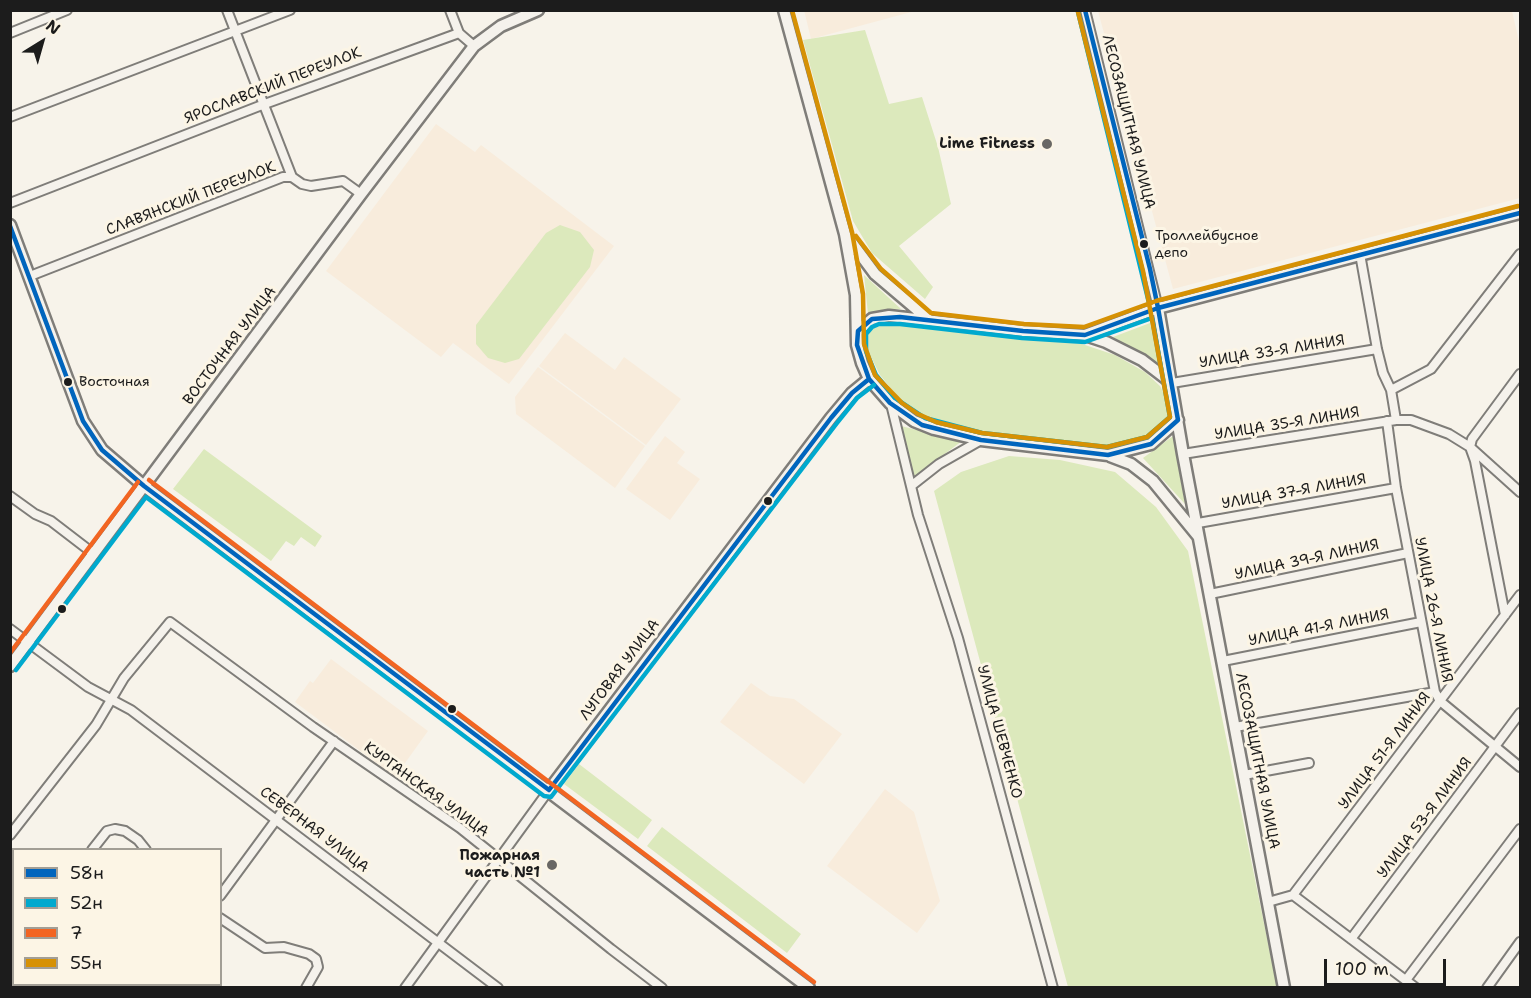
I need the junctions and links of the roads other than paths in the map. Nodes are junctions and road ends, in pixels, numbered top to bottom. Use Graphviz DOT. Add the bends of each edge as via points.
graph roads {
  1 [pos="67,10"];
  2 [pos="227,10"];
  3 [pos="290,10"];
  4 [pos="450,10"];
  5 [pos="538,10"];
  6 [pos="784,10"];
  7 [pos="1084,10"];
  8 [pos="236,31"];
  9 [pos="10,33"];
  10 [pos="459,33"];
  11 [pos="474,46"];
  12 [pos="262,105"];
  13 [pos="10,117"];
  14 [pos="292,177"];
  15 [pos="361,194"];
  16 [pos="10,203"];
  17 [pos="1521,213"];
  18 [pos="10,225"];
  19 [pos="845,234"];
  20 [pos="1360,254"];
  21 [pos="1521,254"];
  22 [pos="30,276"];
  23 [pos="1158,308"];
  24 [pos="928,320"];
  25 [pos="858,331"];
  26 [pos="1085,335"];
  27 [pos="1377,349"];
  28 [pos="1521,374"];
  29 [pos="869,379"];
  30 [pos="1172,383"];
  31 [pos="1391,390"];
  32 [pos="891,404"];
  33 [pos="1178,420"];
  34 [pos="1391,421"];
  35 [pos="981,440"];
  36 [pos="1470,447"];
  37 [pos="1183,454"];
  38 [pos="1108,455"];
  39 [pos="144,486"];
  40 [pos="911,486"];
  41 [pos="1396,488"];
  42 [pos="1520,490"];
  43 [pos="10,496"];
  44 [pos="1198,523"];
  45 [pos="1200,539"];
  46 [pos="1408,553"];
  47 [pos="94,555"];
  48 [pos="1210,594"];
  49 [pos="1521,595"];
  50 [pos="1505,615"];
  51 [pos="1421,622"];
  52 [pos="10,628"];
  53 [pos="28,643"];
  54 [pos="1222,661"];
  55 [pos="10,666"];
  56 [pos="1435,692"];
  57 [pos="111,699"];
  58 [pos="1440,701"];
  59 [pos="1521,713"];
  60 [pos="1235,728"];
  61 [pos="334,741"];
  62 [pos="1495,747"];
  63 [pos="1309,763"];
  64 [pos="1521,767"];
  65 [pos="1244,775"];
  66 [pos="549,790"];
  67 [pos="278,819"];
  68 [pos="1521,829"];
  69 [pos="10,835"];
  70 [pos="93,848"];
  71 [pos="145,848"];
  72 [pos="499,859"];
  73 [pos="222,893"];
  74 [pos="1293,895"];
  75 [pos="1268,902"];
  76 [pos="222,919"];
  77 [pos="1351,939"];
  78 [pos="1521,942"];
  79 [pos="439,943"];
  80 [pos="1406,980"];
  81 [pos="306,987"];
  82 [pos="405,987"];
  83 [pos="498,987"];
  84 [pos="659,987"];
  85 [pos="809,987"];
  86 [pos="1053,987"];
  87 [pos="1284,987"];
  88 [pos="1416,987"];
  89 [pos="1487,987"];
  1 -- 9 [label="street"];
  2 -- 8 [label="street"];
  3 -- 8 [label="street"];
  4 -- 10 [label="street"];
  5 -- 11 [label="main road" via="501,26"];
  6 -- 19 [label="main road"];
  7 -- 23 [label="street, ЛЕСОЗАЩИТНАЯ УЛИЦА"];
  8 -- 12 [label="street"];
  8 -- 13 [label="street"];
  10 -- 11 [label="street"];
  10 -- 12 [label="street, ЯРОСЛАВСКИЙ ПЕРЕУЛОК"];
  11 -- 15 [label="main road, ВОСТОЧНАЯ УЛИЦА"];
  12 -- 14 [label="street"];
  12 -- 16 [label="street, ЯРОСЛАВСКИЙ ПЕРЕУЛОК"];
  14 -- 15 [label="street, СЛАВЯНСКИЙ ПЕРЕУЛОК" via="311,186 342,181"];
  14 -- 22 [label="street, СЛАВЯНСКИЙ ПЕРЕУЛОК" via="283,177"];
  15 -- 39 [label="main road, ВОСТОЧНАЯ УЛИЦА"];
  17 -- 20 [label="main road"];
  18 -- 22 [label="main road"];
  19 -- 24 [label="main road" via="874,274"];
  19 -- 25 [label="main road" via="855,286"];
  20 -- 23 [label="main road"];
  20 -- 27 [label="street, УЛИЦА 26-Я ЛИНИЯ"];
  21 -- 31 [label="street" via="1431,369"];
  22 -- 39 [label="main road" via="83,421 102,450"];
  23 -- 26 [label="main road"];
  23 -- 30 [label="main road, ЛЕСОЗАЩИТНАЯ УЛИЦА"];
  24 -- 25 [label="main road" via="878,317"];
  24 -- 26 [label="main road"];
  25 -- 29 [label="main road" via="859,353"];
  26 -- 30 [label="main road" via="1142,360"];
  27 -- 30 [label="street, УЛИЦА 33-Я ЛИНИЯ"];
  27 -- 31 [label="street, УЛИЦА 26-Я ЛИНИЯ"];
  28 -- 36 [label="street"];
  29 -- 32 [label="main road"];
  29 -- 66 [label="main road, ЛУГОВАЯ УЛИЦА" via="831,418"];
  30 -- 33 [label="main road, ЛЕСОЗАЩИТНАЯ УЛИЦА"];
  31 -- 34 [label="street, УЛИЦА 26-Я ЛИНИЯ"];
  32 -- 35 [label="main road" via="922,425"];
  32 -- 40 [label="street, УЛИЦА ШЕВЧЕНКО"];
  33 -- 37 [label="main road, ЛЕСОЗАЩИТНАЯ УЛИЦА"];
  33 -- 38 [label="main road" via="1151,444"];
  34 -- 36 [label="street, УЛИЦА 35-Я ЛИНИЯ" via="1412,420"];
  34 -- 37 [label="street, УЛИЦА 35-Я ЛИНИЯ"];
  34 -- 41 [label="street, УЛИЦА 26-Я ЛИНИЯ"];
  35 -- 38 [label="main road"];
  35 -- 40 [label="street" via="946,459"];
  36 -- 42 [label="street, УЛИЦА 35-Я ЛИНИЯ"];
  36 -- 50 [label="street"];
  37 -- 44 [label="main road, ЛЕСОЗАЩИТНАЯ УЛИЦА"];
  38 -- 45 [label="main road, ЛЕСОЗАЩИТНАЯ УЛИЦА" via="1131,464 1153,481"];
  39 -- 47 [label="main road, ВОСТОЧНАЯ УЛИЦА"];
  39 -- 66 [label="main road"];
  40 -- 86 [label="street, УЛИЦА ШЕВЧЕНКО" via="958,638"];
  41 -- 44 [label="street, УЛИЦА 37-Я ЛИНИЯ"];
  41 -- 46 [label="street, УЛИЦА 26-Я ЛИНИЯ"];
  43 -- 47 [label="street" via="51,521"];
  44 -- 45 [label="main road, ЛЕСОЗАЩИТНАЯ УЛИЦА"];
  45 -- 48 [label="main road, ЛЕСОЗАЩИТНАЯ УЛИЦА"];
  46 -- 48 [label="street, УЛИЦА 39-Я ЛИНИЯ"];
  46 -- 51 [label="street, УЛИЦА 26-Я ЛИНИЯ"];
  47 -- 53 [label="main road, ВОСТОЧНАЯ УЛИЦА"];
  48 -- 54 [label="main road, ЛЕСОЗАЩИТНАЯ УЛИЦА"];
  49 -- 50 [label="street, УЛИЦА 51-Я ЛИНИЯ"];
  50 -- 58 [label="street, УЛИЦА 51-Я ЛИНИЯ"];
  51 -- 54 [label="street, УЛИЦА 41-Я ЛИНИЯ"];
  51 -- 56 [label="street, УЛИЦА 26-Я ЛИНИЯ"];
  52 -- 53 [label="street, СЕВЕРНАЯ УЛИЦА"];
  53 -- 55 [label="main road, ВОСТОЧНАЯ УЛИЦА"];
  53 -- 57 [label="street, СЕВЕРНАЯ УЛИЦА"];
  54 -- 60 [label="main road, ЛЕСОЗАЩИТНАЯ УЛИЦА"];
  56 -- 58 [label="street, УЛИЦА 26-Я ЛИНИЯ"];
  56 -- 60 [label="street"];
  57 -- 61 [label="street, КУРГАНСКАЯ УЛИЦА" via="170,621"];
  57 -- 67 [label="street, СЕВЕРНАЯ УЛИЦА"];
  57 -- 69 [label="street"];
  58 -- 62 [label="street, УЛИЦА 26-Я ЛИНИЯ"];
  58 -- 74 [label="street, УЛИЦА 51-Я ЛИНИЯ"];
  59 -- 62 [label="street, УЛИЦА 53-Я ЛИНИЯ"];
  60 -- 65 [label="main road, ЛЕСОЗАЩИТНАЯ УЛИЦА"];
  61 -- 67 [label="street"];
  61 -- 72 [label="street, КУРГАНСКАЯ УЛИЦА"];
  62 -- 64 [label="street, УЛИЦА 26-Я ЛИНИЯ"];
  62 -- 77 [label="street, УЛИЦА 53-Я ЛИНИЯ"];
  63 -- 65 [label="street"];
  65 -- 75 [label="main road, ЛЕСОЗАЩИТНАЯ УЛИЦА"];
  66 -- 72 [label="street, ЛУГОВАЯ УЛИЦА"];
  66 -- 85 [label="main road"];
  67 -- 73 [label="street"];
  67 -- 79 [label="street, СЕВЕРНАЯ УЛИЦА"];
  68 -- 80 [label="street"];
  70 -- 71 [label="street" via="107,831 115,829 125,831"];
  72 -- 79 [label="street, ЛУГОВАЯ УЛИЦА"];
  72 -- 84 [label="street, КУРГАНСКАЯ УЛИЦА"];
  74 -- 75 [label="street"];
  74 -- 77 [label="street"];
  75 -- 87 [label="main road, ЛЕСОЗАЩИТНАЯ УЛИЦА"];
  76 -- 81 [label="street" via="265,948 284,947 316,959 318,967"];
  77 -- 80 [label="street"];
  78 -- 89 [label="street"];
  79 -- 82 [label="street, ЛУГОВАЯ УЛИЦА"];
  79 -- 83 [label="street, СЕВЕРНАЯ УЛИЦА"];
  80 -- 88 [label="street"];
}
